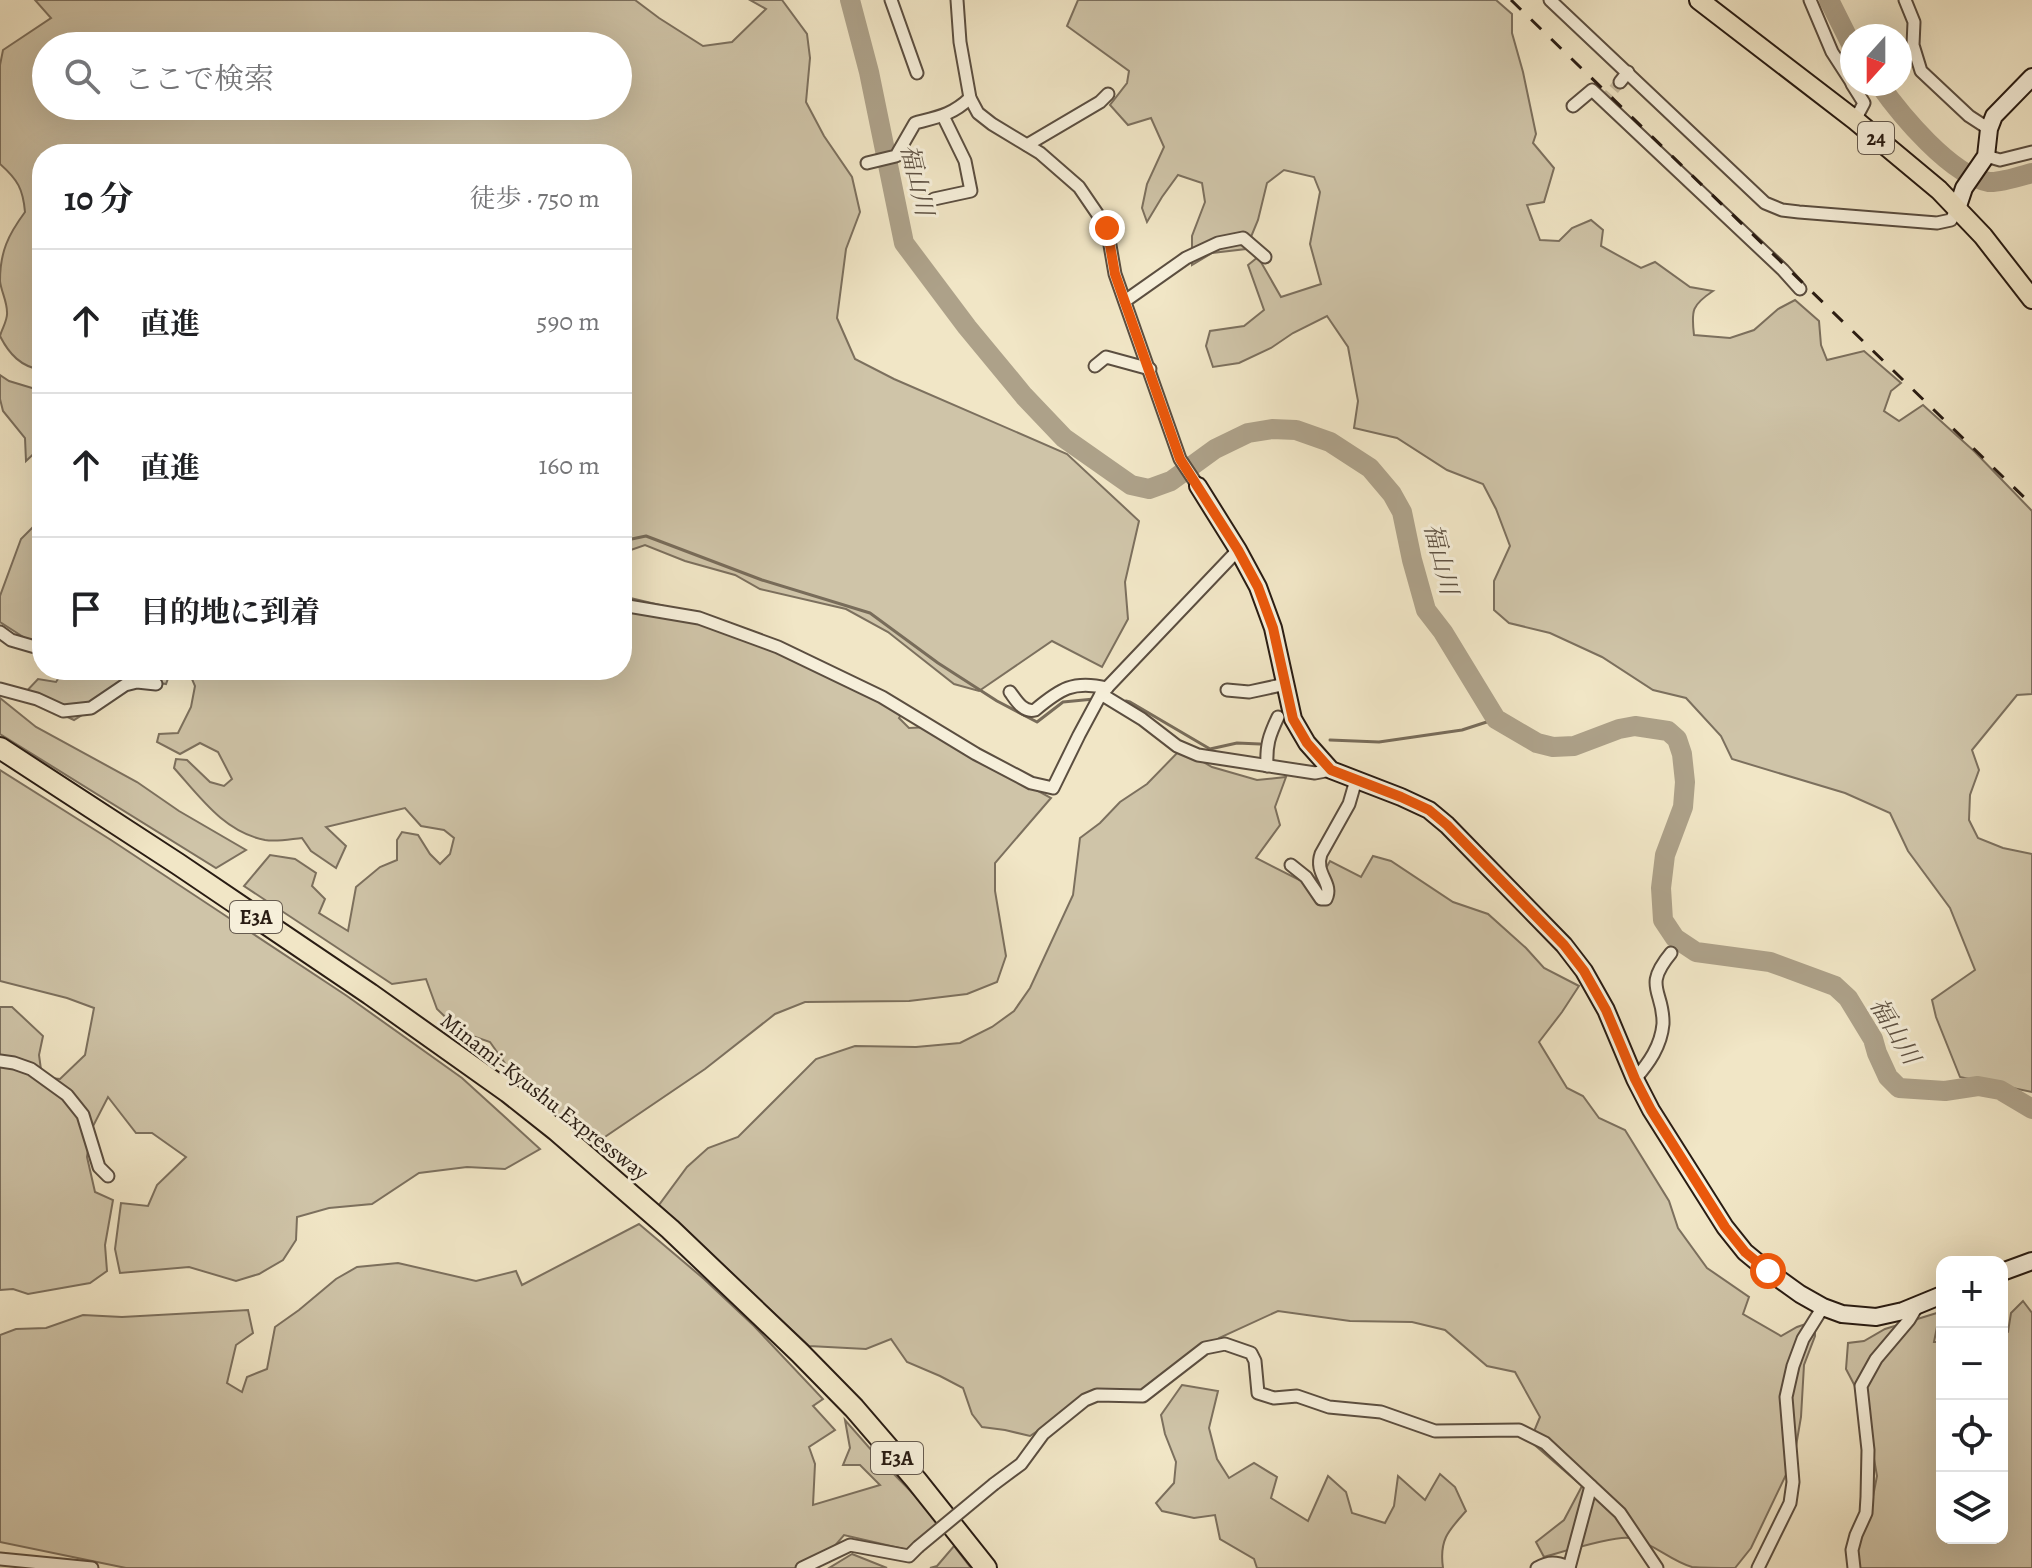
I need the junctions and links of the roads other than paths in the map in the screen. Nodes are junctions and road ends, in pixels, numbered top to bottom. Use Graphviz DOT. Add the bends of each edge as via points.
graph roads {
  1 [pos="891,0"];
  2 [pos="957,0"];
  3 [pos="1550,0"];
  4 [pos="1699,0"];
  5 [pos="1810,0"];
  6 [pos="1905,0"];
  7 [pos="1840,65"];
  8 [pos="1628,72"];
  9 [pos="917,73"];
  10 [pos="2032,77"];
  11 [pos="1620,82"];
  12 [pos="1108,94"];
  13 [pos="1860,96"];
  14 [pos="970,98"];
  15 [pos="1573,106"];
  16 [pos="943,116"];
  17 [pos="1855,120"];
  18 [pos="1989,129"];
  19 [pos="1027,145"];
  20 [pos="2032,152"];
  21 [pos="1983,161"];
  22 [pos="867,163"];
  23 [pos="934,199"];
  24 [pos="1957,209"];
  25 [pos="1265,257"];
  26 [pos="1800,289"];
  27 [pos="2032,299"];
  28 [pos="1125,301"];
  29 [pos="1095,366"];
  30 [pos="1150,369"];
  31 [pos="1198,486"];
  32 [pos="1238,550"];
  33 [pos="632,607"];
  34 [pos="0,632"];
  35 [pos="32,646"];
  36 [pos="156,684"];
  37 [pos="1286,684"];
  38 [pos="0,689"];
  39 [pos="1227,690"];
  40 [pos="1104,691"];
  41 [pos="1010,692"];
  42 [pos="1278,717"];
  43 [pos="0,748"];
  44 [pos="1267,766"];
  45 [pos="1331,770"];
  46 [pos="1356,780"];
  47 [pos="1291,865"];
  48 [pos="1671,953"];
  49 [pos="0,1061"];
  50 [pos="1635,1079"];
  51 [pos="108,1176"];
  52 [pos="2032,1261"];
  53 [pos="2008,1270"];
  54 [pos="1936,1298"];
  55 [pos="1918,1305"];
  56 [pos="1823,1307"];
  57 [pos="1591,1486"];
  58 [pos="0,1559"];
  59 [pos="92,1568"];
  60 [pos="802,1568"];
  61 [pos="986,1568"];
  62 [pos="1537,1568"];
  63 [pos="1569,1568"];
  64 [pos="1657,1568"];
  65 [pos="1758,1568"];
  66 [pos="1854,1568"];
  1 -- 9 [label="street"];
  2 -- 14 [label="street"];
  3 -- 8 [label="street"];
  4 -- 17 [label="main road, 24"];
  5 -- 7 [label="street"];
  6 -- 18 [label="street" via="1921,71"];
  8 -- 11 [label="street"];
  8 -- 24 [label="street" via="1765,203 1799,212 1937,223 1951,220"];
  10 -- 18 [label="street" via="2002,106"];
  12 -- 19 [label="street"];
  13 -- 17 [label="street" via="1864,103"];
  14 -- 16 [label="street"];
  14 -- 19 [label="street" via="978,113"];
  15 -- 26 [label="street" via="1592,90"];
  16 -- 22 [label="street" via="915,123 896,156"];
  16 -- 23 [label="street" via="965,161 971,191"];
  17 -- 24 [label="main road, 24"];
  18 -- 21 [label="street"];
  19 -- 28 [label="street" via="1079,187 1107,228"];
  20 -- 21 [label="street"];
  21 -- 24 [label="street"];
  24 -- 27 [label="main road, 24"];
  25 -- 28 [label="street" via="1243,238 1218,243 1186,258"];
  28 -- 30 [label="street"];
  29 -- 30 [label="street" via="1106,357"];
  30 -- 31 [label="street" via="1180,459"];
  31 -- 32 [label="street"];
  32 -- 37 [label="street" via="1273,628"];
  32 -- 40 [label="street"];
  33 -- 40 [label="street" via="699,618 778,647 882,697 1031,783 1053,788"];
  34 -- 35 [label="street"];
  36 -- 38 [label="street" via="125,685 91,708 63,711"];
  37 -- 39 [label="street" via="1249,692"];
  37 -- 45 [label="street" via="1293,719"];
  40 -- 41 [label="street" via="1090,684 1074,686 1030,711"];
  40 -- 44 [label="street" via="1177,746 1198,755"];
  42 -- 44 [label="street" via="1266,749"];
  43 -- 61 [label="highway, Minami-Kyushu Expressway / E3A" via="332,968 556,1130 660,1220 854,1408"];
  44 -- 45 [label="street"];
  45 -- 46 [label="street"];
  46 -- 47 [label="street" via="1318,863 1329,896 1321,899"];
  46 -- 50 [label="street" via="1429,810 1564,945 1596,990"];
  48 -- 50 [label="street" via="1654,983 1663,1024 1658,1045"];
  49 -- 51 [label="street" via="31,1069 67,1095 83,1115 99,1167"];
  50 -- 56 [label="street" via="1745,1252"];
  52 -- 53 [label="street"];
  54 -- 55 [label="street"];
  55 -- 56 [label="street" via="1876,1317"];
  55 -- 66 [label="street" via="1861,1386 1867,1497 1852,1550"];
  56 -- 65 [label="street" via="1803,1339 1786,1397 1790,1503"];
  57 -- 60 [label="street, bridge" via="1545,1443 1519,1430 1435,1431 1381,1412 1258,1393 1251,1353 1225,1344 1205,1348 1143,1396 1097,1395 1085,1400 1043,1434 1021,1464 909,1556 850,1545"];
  57 -- 63 [label="street"];
  57 -- 64 [label="street" via="1620,1513"];
  58 -- 59 [label="street"];
  62 -- 63 [label="street" via="1556,1562"];
}
